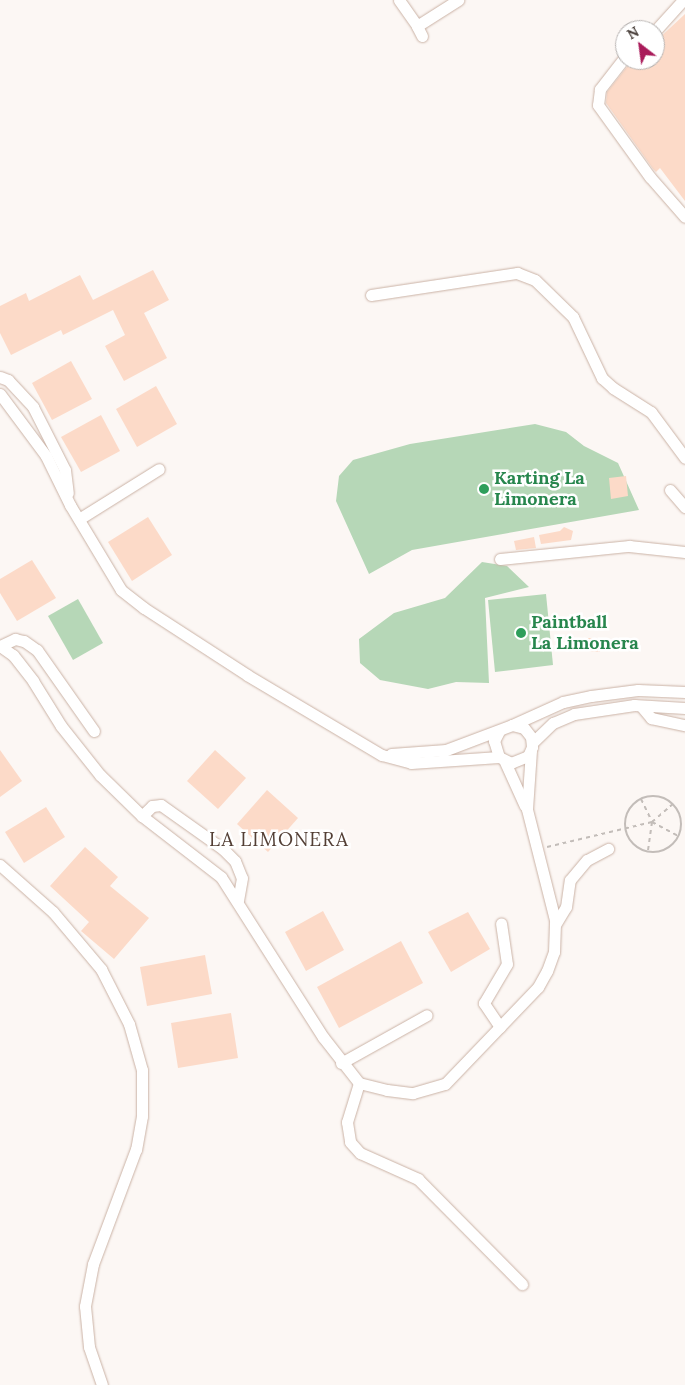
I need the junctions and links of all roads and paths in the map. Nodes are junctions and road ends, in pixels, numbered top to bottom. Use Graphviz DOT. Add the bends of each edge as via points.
graph roads {
  1 [pos="399,0"];
  2 [pos="458,0"];
  3 [pos="683,0"];
  4 [pos="665,20"];
  5 [pos="417,26"];
  6 [pos="422,36"];
  7 [pos="615,70"];
  8 [pos="685,217"];
  9 [pos="371,295"];
  10 [pos="0,377"];
  11 [pos="0,394"];
  12 [pos="685,458"];
  13 [pos="159,470"];
  14 [pos="670,490"];
  15 [pos="70,505"];
  16 [pos="685,507"];
  17 [pos="79,519"];
  18 [pos="685,552"];
  19 [pos="500,558"];
  20 [pos="0,646"];
  21 [pos="685,692"];
  22 [pos="641,706"];
  23 [pos="685,708"];
  24 [pos="512,725"];
  25 [pos="685,725"];
  26 [pos="94,731"];
  27 [pos="499,731"];
  28 [pos="532,747"];
  29 [pos="382,755"];
  30 [pos="502,760"];
  31 [pos="641,799"];
  32 [pos="673,804"];
  33 [pos="527,809"];
  34 [pos="142,816"];
  35 [pos="652,822"];
  36 [pos="626,828"];
  37 [pos="678,836"];
  38 [pos="538,849"];
  39 [pos="608,849"];
  40 [pos="648,851"];
  41 [pos="0,865"];
  42 [pos="238,901"];
  43 [pos="501,923"];
  44 [pos="555,925"];
  45 [pos="427,1015"];
  46 [pos="500,1027"];
  47 [pos="341,1063"];
  48 [pos="359,1083"];
  49 [pos="522,1284"];
  50 [pos="102,1385"];
  1 -- 5 [label="street"];
  2 -- 5 [label="street"];
  3 -- 4 [label="street"];
  5 -- 6 [label="street"];
  7 -- 8 [label="street" via="600,89 598,105 650,177"];
  9 -- 12 [label="street" via="517,272 535,280 573,317 602,378 651,412"];
  10 -- 15 [label="street" via="15,386 33,407 65,470"];
  11 -- 15 [label="street" via="46,456"];
  13 -- 17 [label="street"];
  14 -- 16 [label="street"];
  15 -- 17 [label="street"];
  17 -- 29 [label="street" via="121,590 134,601 247,676"];
  18 -- 19 [label="street" via="629,546"];
  20 -- 26 [label="street" via="14,640 24,641 37,650"];
  20 -- 34 [label="street" via="13,655 33,681 83,756"];
  21 -- 24 [label="street" via="638,690 591,696 563,702"];
  22 -- 23 [label="street"];
  22 -- 25 [label="street" via="651,718"];
  22 -- 28 [label="street" via="574,714 553,723"];
  24 -- 27 [label="street"];
  24 -- 28 [label="street" via="524,728"];
  27 -- 29 [label="street" via="446,750"];
  27 -- 30 [label="street" via="494,741"];
  28 -- 30 [label="street" via="517,763"];
  28 -- 33 [label="street"];
  29 -- 30 [label="street" via="411,763"];
  30 -- 33 [label="street"];
  31 -- 32 [label="path" via="655,795"];
  31 -- 35 [label="path"];
  31 -- 36 [label="path" via="625,817"];
  32 -- 35 [label="path"];
  32 -- 37 [label="path" via="683,824"];
  33 -- 38 [label="street"];
  34 -- 42 [label="street" via="212,868"];
  34 -- 42 [label="street" via="152,806 161,805 223,849 236,861 242,878"];
  35 -- 36 [label="path"];
  35 -- 37 [label="path"];
  35 -- 40 [label="path"];
  36 -- 38 [label="path"];
  36 -- 40 [label="path" via="628,840 639,849"];
  37 -- 40 [label="path" via="674,844 656,853"];
  38 -- 44 [label="street"];
  39 -- 44 [label="street" via="587,860 570,880 566,907"];
  41 -- 50 [label="street" via="53,912 101,970 129,1024 142,1070 142,1116 136,1149 93,1264 85,1306 89,1348"];
  42 -- 47 [label="street"];
  43 -- 46 [label="street" via="507,964 484,1003"];
  44 -- 46 [label="street" via="554,952 547,971 538,987"];
  45 -- 47 [label="street"];
  46 -- 48 [label="street" via="462,1068 436,1088 398,1092"];
  47 -- 48 [label="street"];
  48 -- 49 [label="street" via="347,1122 350,1142 360,1153 418,1179"];
}
